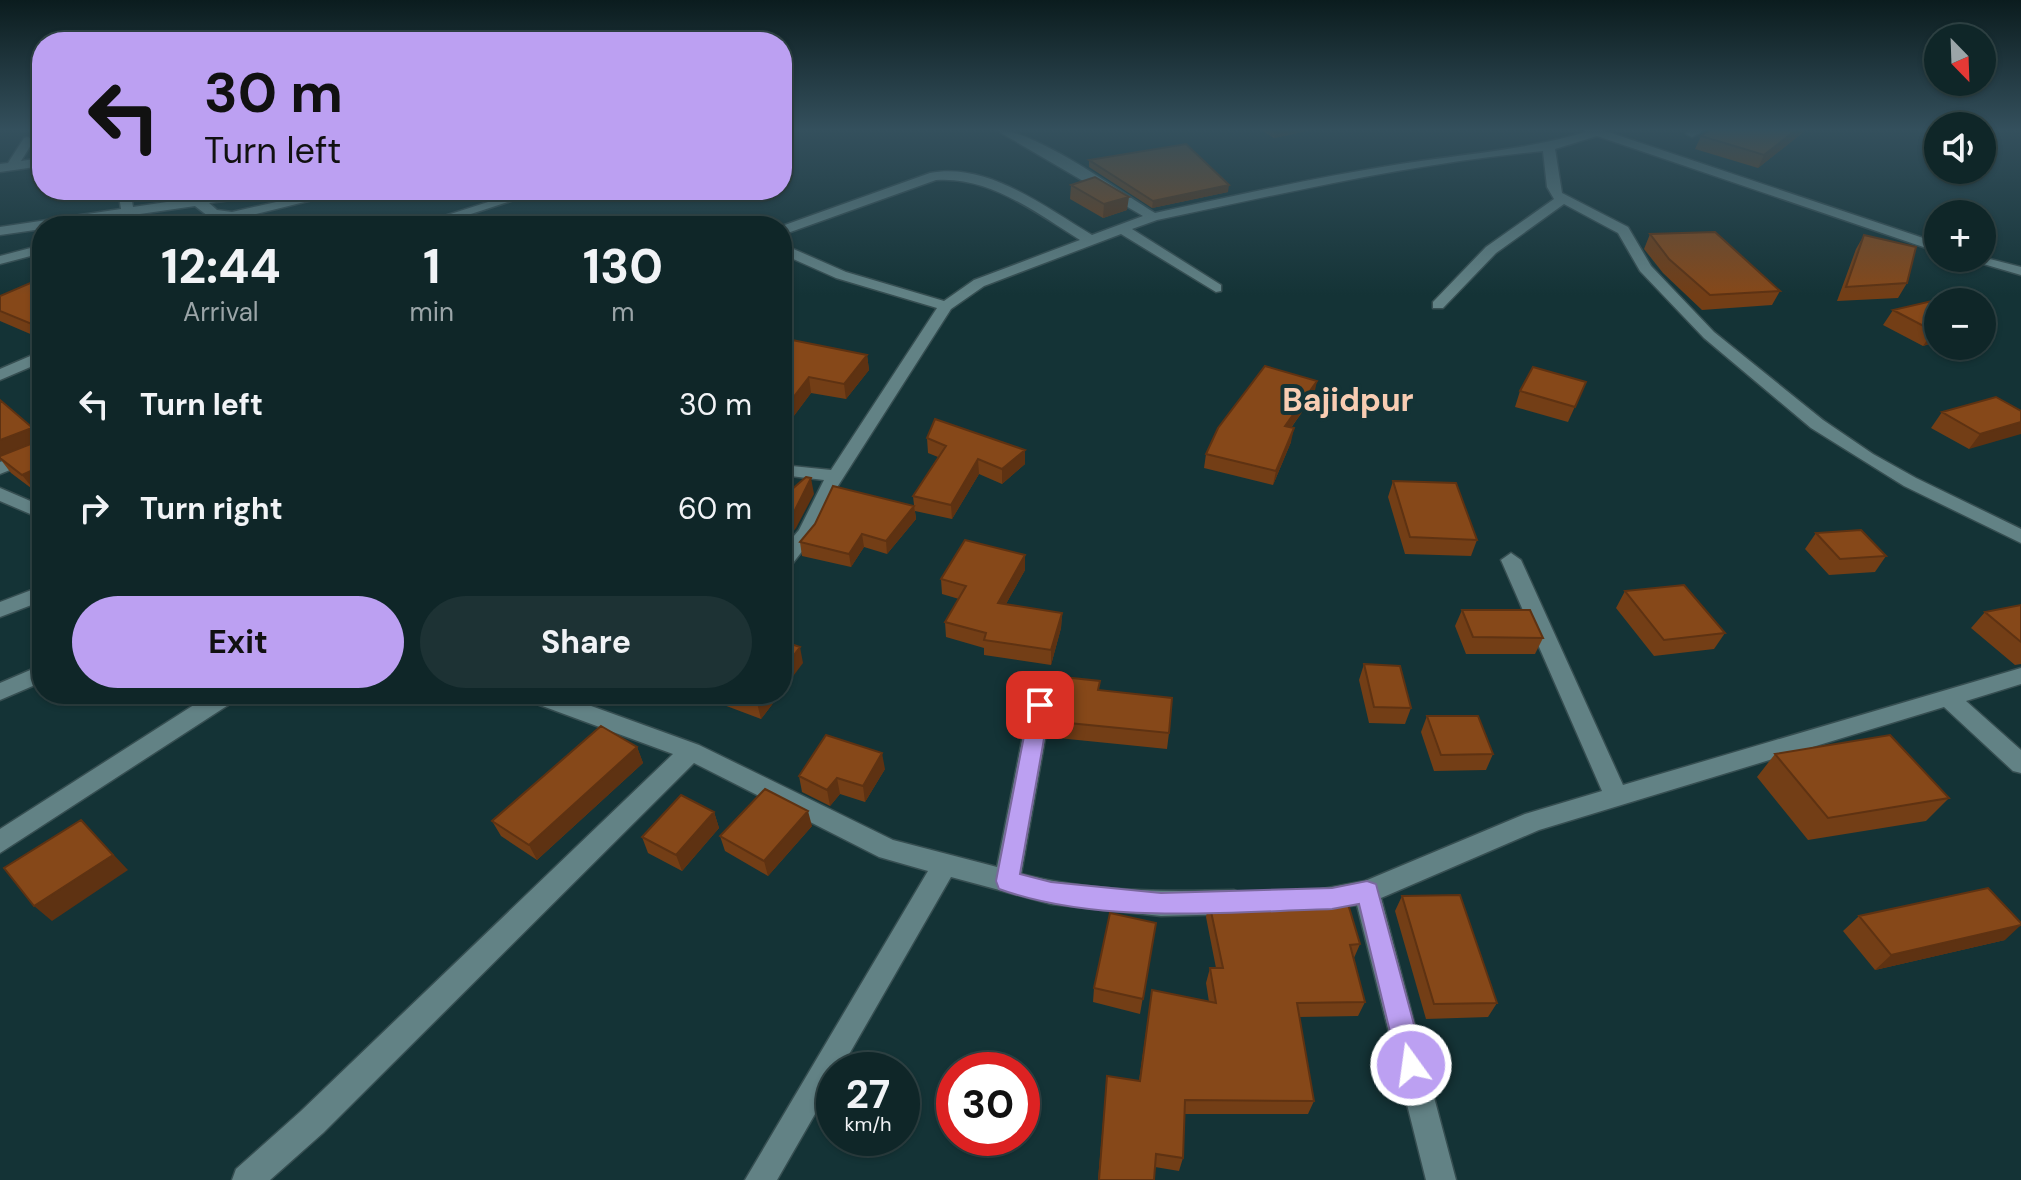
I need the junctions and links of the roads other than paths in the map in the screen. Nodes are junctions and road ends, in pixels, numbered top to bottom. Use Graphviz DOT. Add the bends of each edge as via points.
graph roads {
  1 [pos="909,185"];
  2 [pos="991,185"];
  3 [pos="1100,185"];
  4 [pos="1304,185"];
  5 [pos="1553,185"];
  6 [pos="1753,185"];
  7 [pos="1562,199"];
  8 [pos="126,200"];
  9 [pos="217,200"];
  10 [pos="303,200"];
  11 [pos="506,200"];
  12 [pos="200,203"];
  13 [pos="128,213"];
  14 [pos="107,216"];
  15 [pos="125,216"];
  16 [pos="232,216"];
  17 [pos="232,216"];
  18 [pos="453,216"];
  19 [pos="1153,217"];
  20 [pos="32,226"];
  21 [pos="792,227"];
  22 [pos="1121,228"];
  23 [pos="0,231"];
  24 [pos="1090,240"];
  25 [pos="1924,243"];
  26 [pos="32,252"];
  27 [pos="792,254"];
  28 [pos="0,260"];
  29 [pos="1996,265"];
  30 [pos="2021,271"];
  31 [pos="1216,288"];
  32 [pos="1438,305"];
  33 [pos="946,306"];
  34 [pos="32,361"];
  35 [pos="0,375"];
  36 [pos="32,455"];
  37 [pos="0,469"];
  38 [pos="792,471"];
  39 [pos="836,476"];
  40 [pos="0,494"];
  41 [pos="32,508"];
  42 [pos="2021,537"];
  43 [pos="792,551"];
  44 [pos="1511,560"];
  45 [pos="32,597"];
  46 [pos="0,610"];
  47 [pos="2021,676"];
  48 [pos="32,678"];
  49 [pos="0,692"];
  50 [pos="1947,697"];
  51 [pos="213,704"];
  52 [pos="577,704"];
  53 [pos="1040,705"];
  54 [pos="691,751"];
  55 [pos="2021,764"];
  56 [pos="1616,796"];
  57 [pos="0,842"];
  58 [pos="945,865"];
  59 [pos="1007,881"];
  60 [pos="1367,892"];
  61 [pos="1302,900"];
  62 [pos="1256,902"];
  63 [pos="247,1180"];
  64 [pos="760,1180"];
  65 [pos="1441,1180"];
  1 -- 21 [label="street"];
  2 -- 24 [label="street"];
  3 -- 19 [label="street"];
  4 -- 19 [label="street"];
  5 -- 7 [label="street"];
  6 -- 25 [label="street"];
  7 -- 32 [label="street" via="1504,239"];
  7 -- 42 [label="street" via="1623,230 1645,268 1709,335 1817,424 1889,470"];
  8 -- 13 [label="street"];
  9 -- 12 [label="street"];
  10 -- 16 [label="street"];
  11 -- 18 [label="street"];
  12 -- 13 [label="street"];
  12 -- 17 [label="street" via="213,213"];
  13 -- 14 [label="street"];
  13 -- 15 [label="street"];
  19 -- 22 [label="street"];
  20 -- 23 [label="street"];
  22 -- 24 [label="street"];
  22 -- 31 [label="street"];
  24 -- 33 [label="street" via="979,283"];
  26 -- 28 [label="street"];
  27 -- 33 [label="street"];
  29 -- 30 [label="street"];
  33 -- 39 [label="street"];
  34 -- 35 [label="street"];
  36 -- 37 [label="street"];
  38 -- 39 [label="street"];
  39 -- 43 [label="street"];
  40 -- 41 [label="street"];
  44 -- 56 [label="street"];
  45 -- 46 [label="street"];
  47 -- 50 [label="street"];
  48 -- 49 [label="street"];
  50 -- 55 [label="street"];
  50 -- 56 [label="street"];
  51 -- 57 [label="street"];
  52 -- 54 [label="street"];
  53 -- 59 [label="street"];
  54 -- 58 [label="street" via="888,849"];
  54 -- 63 [label="street"];
  56 -- 60 [label="street" via="1534,821"];
  58 -- 59 [label="street"];
  58 -- 64 [label="street"];
  59 -- 62 [label="street" via="1051,893 1161,904"];
  60 -- 61 [label="street"];
  60 -- 65 [label="street"];
}
